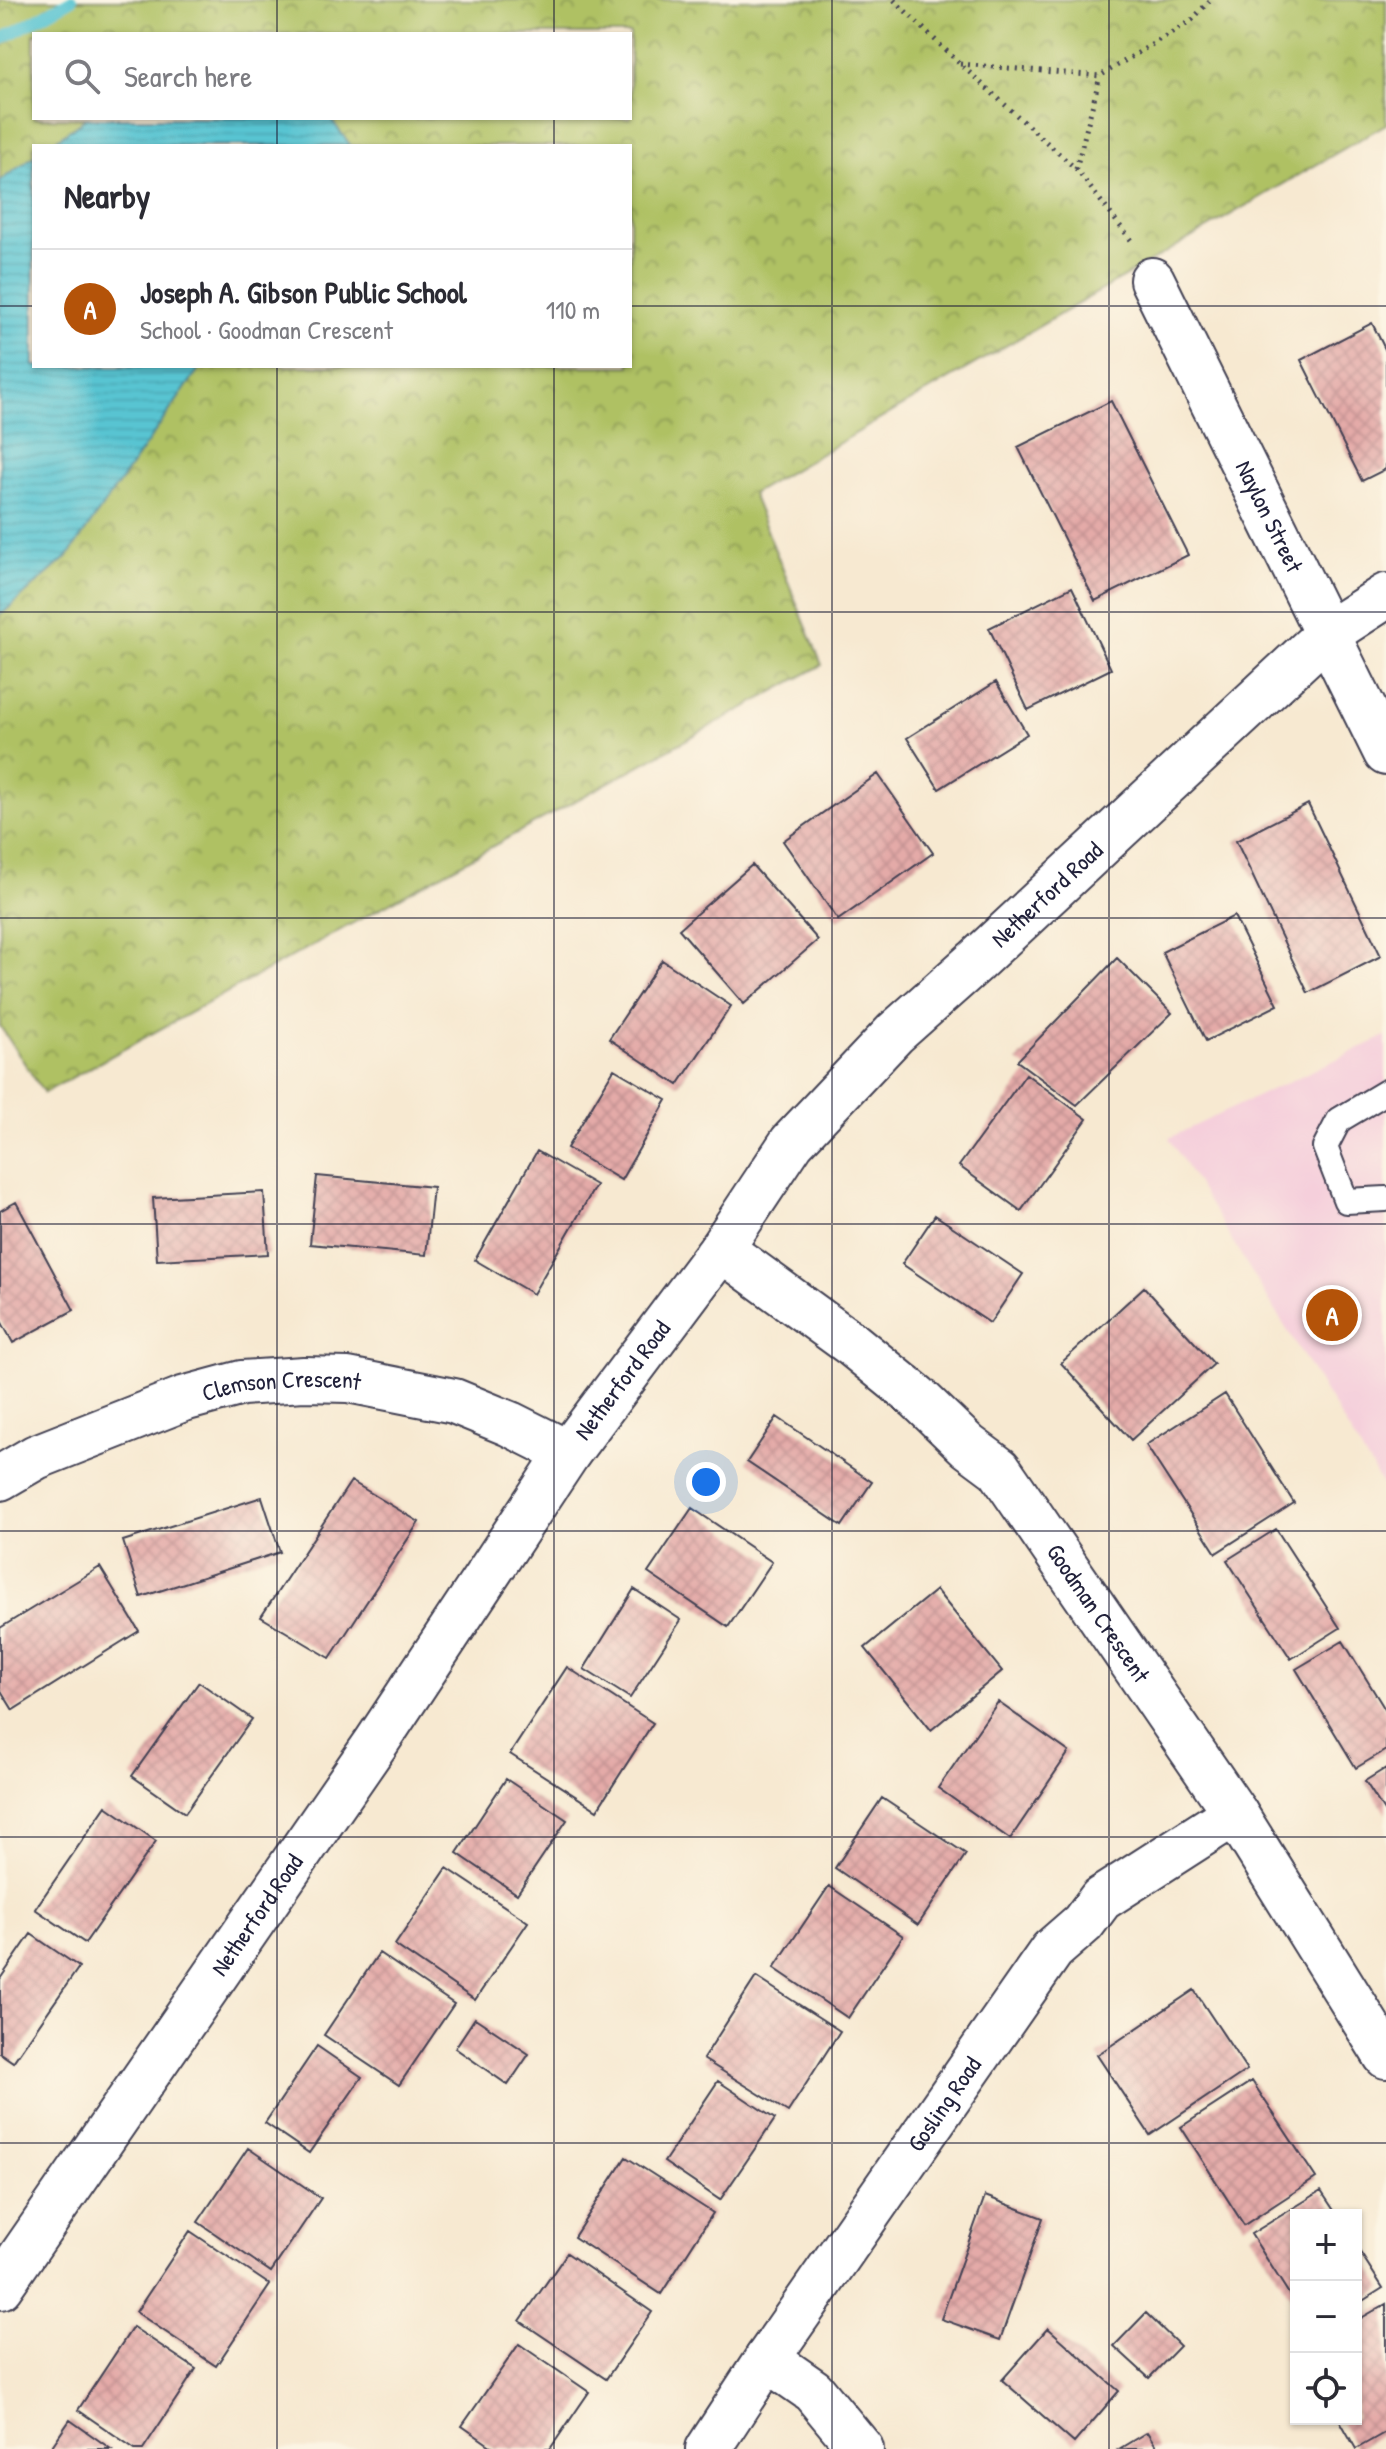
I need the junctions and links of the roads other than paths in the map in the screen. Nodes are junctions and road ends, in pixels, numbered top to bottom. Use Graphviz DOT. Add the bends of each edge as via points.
graph roads {
  1 [pos="1152,280"];
  2 [pos="1386,596"];
  3 [pos="1327,634"];
  4 [pos="1386,753"];
  5 [pos="1386,1092"];
  6 [pos="1386,1199"];
  7 [pos="721,1249"];
  8 [pos="568,1453"];
  9 [pos="0,1478"];
  10 [pos="1235,1813"];
  11 [pos="1386,2056"];
  12 [pos="0,2287"];
  13 [pos="767,2359"];
  14 [pos="708,2449"];
  15 [pos="861,2449"];
  1 -- 3 [label="street, Naylon Street"];
  2 -- 3 [label="street, Netherford Road"];
  3 -- 4 [label="street, Naylon Street"];
  3 -- 7 [label="street, Netherford Road" via="895,1033 792,1142"];
  5 -- 6 [label="lane" via="1339,1120 1325,1147 1346,1201"];
  7 -- 8 [label="street, Netherford Road"];
  7 -- 10 [label="street, Goodman Crescent" via="853,1345 999,1469"];
  8 -- 9 [label="street, Clemson Crescent" via="454,1401 348,1380 304,1379 242,1383 183,1399 36,1457"];
  8 -- 12 [label="street, Netherford Road" via="376,1743"];
  10 -- 11 [label="street, Goodman Crescent"];
  10 -- 13 [label="street, Gosling Road" via="1101,1899 1052,1950"];
  13 -- 14 [label="street, Gosling Road"];
  13 -- 15 [label="street" via="813,2391"];
}
